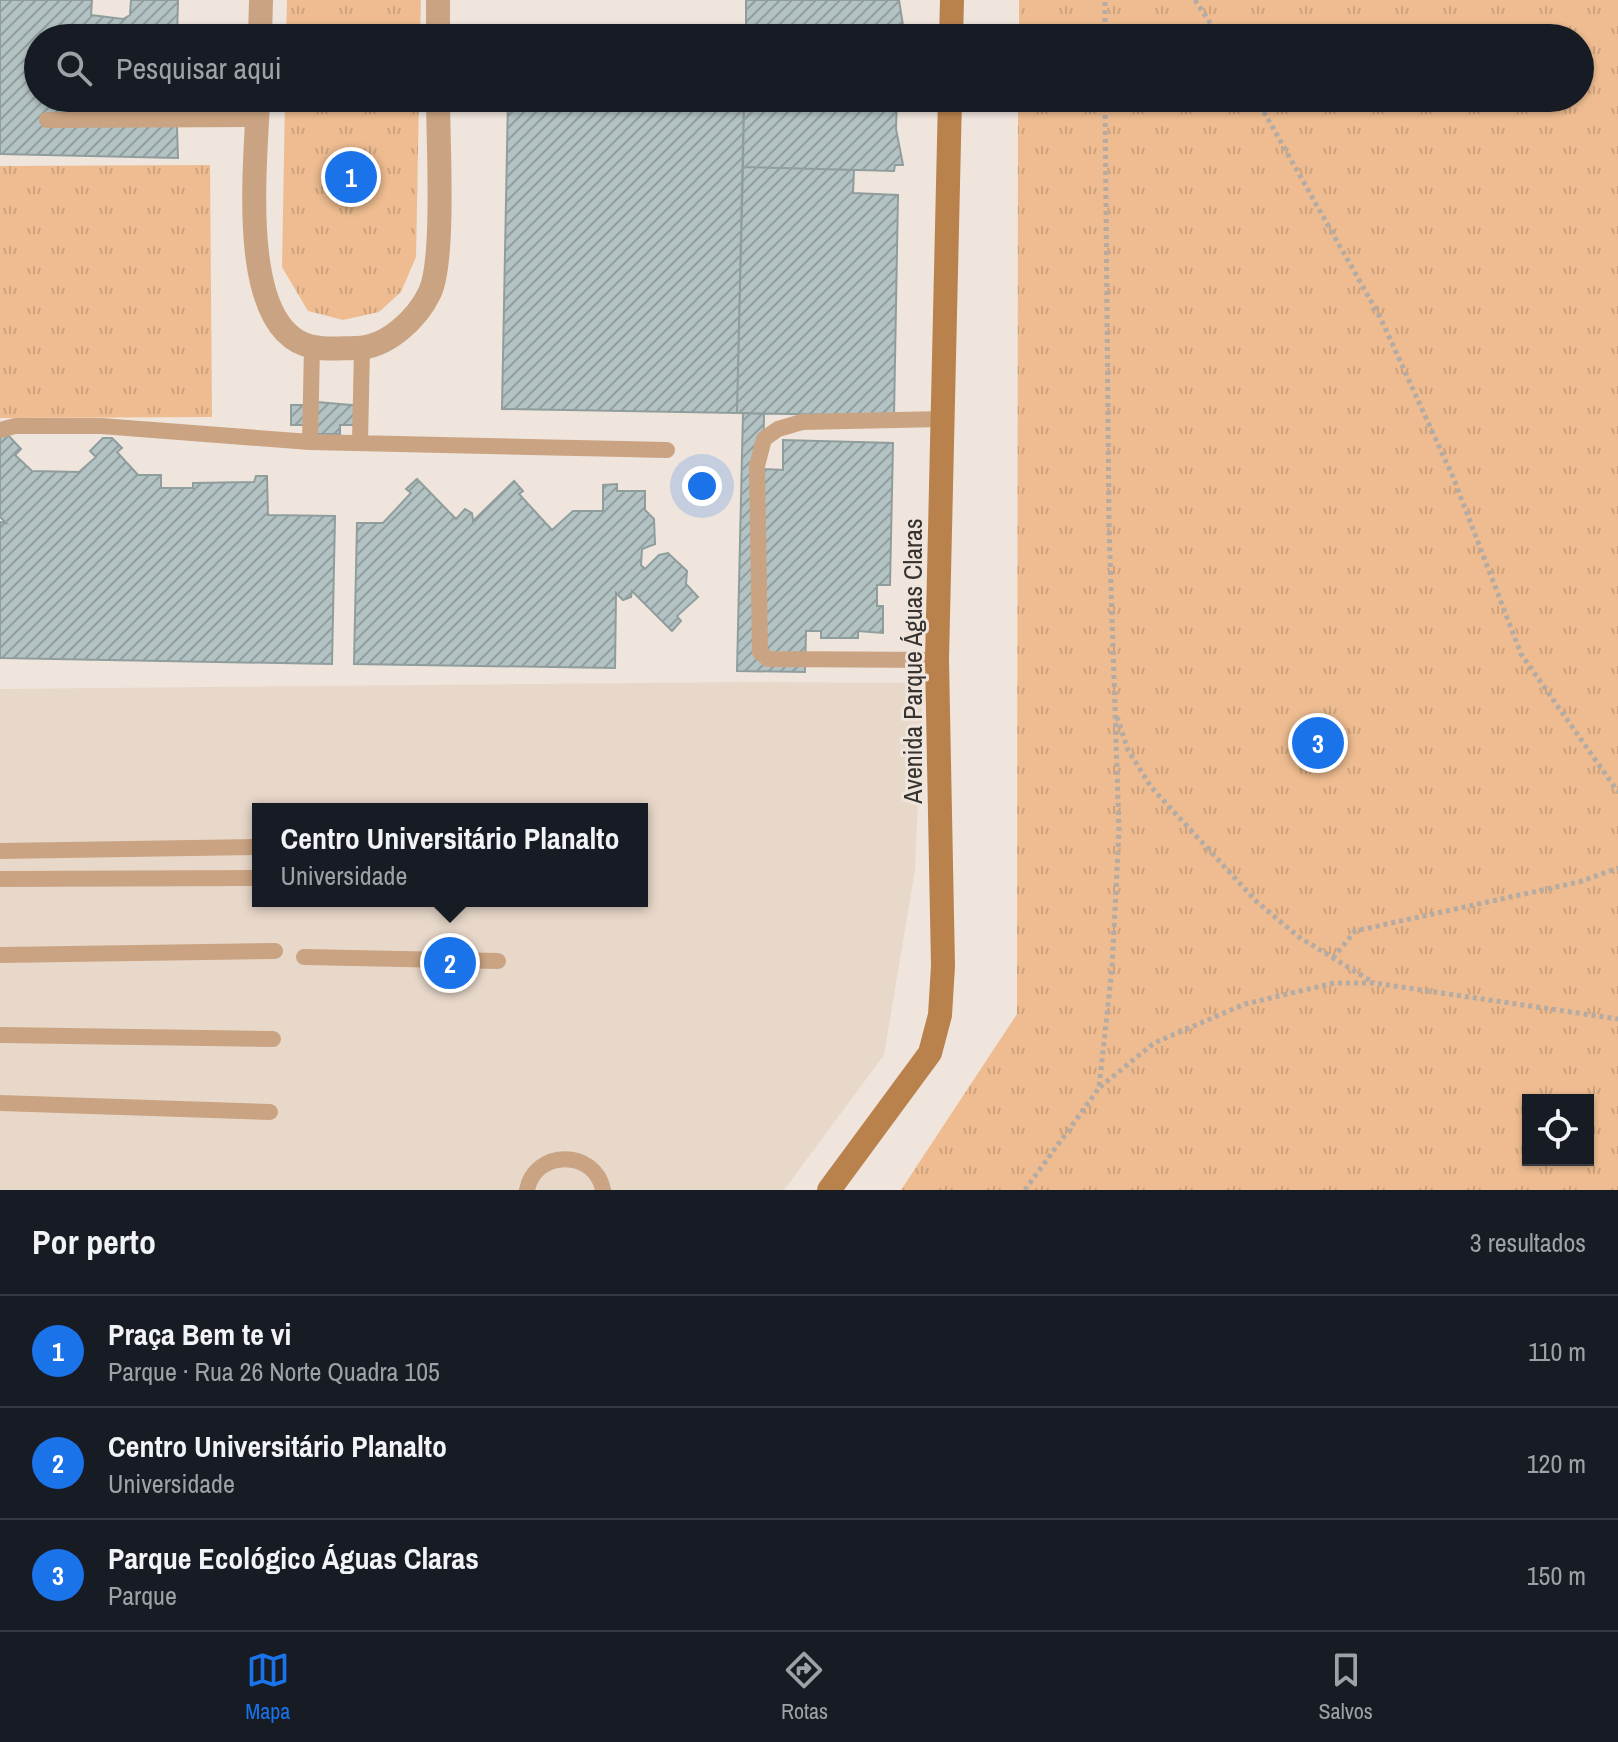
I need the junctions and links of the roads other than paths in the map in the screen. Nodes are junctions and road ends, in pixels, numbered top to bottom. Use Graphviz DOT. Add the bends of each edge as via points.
graph roads {
  1 [pos="261,0"];
  2 [pos="438,0"];
  3 [pos="952,0"];
  4 [pos="260,24"];
  5 [pos="438,24"];
  6 [pos="951,24"];
  7 [pos="188,112"];
  8 [pos="258,112"];
  9 [pos="438,112"];
  10 [pos="950,112"];
  11 [pos="47,120"];
  12 [pos="312,347"];
  13 [pos="362,348"];
  14 [pos="943,419"];
  15 [pos="0,430"];
  16 [pos="310,442"];
  17 [pos="360,442"];
  18 [pos="667,450"];
  19 [pos="937,660"];
  20 [pos="252,847"];
  21 [pos="0,851"];
  22 [pos="252,878"];
  23 [pos="0,879"];
  24 [pos="275,951"];
  25 [pos="0,955"];
  26 [pos="304,957"];
  27 [pos="498,961"];
  28 [pos="0,1035"];
  29 [pos="273,1039"];
  30 [pos="0,1103"];
  31 [pos="270,1112"];
  32 [pos="527,1190"];
  33 [pos="603,1190"];
  34 [pos="829,1190"];
  1 -- 4 [label="street"];
  2 -- 5 [label="street"];
  3 -- 6 [label="street"];
  7 -- 11 [label="lane"];
  8 -- 12 [label="street" via="258,273 281,327"];
  9 -- 13 [label="street" via="437,255 431,291 390,338"];
  10 -- 14 [label="street, Avenida Parque Águas Claras"];
  12 -- 13 [label="street"];
  12 -- 16 [label="lane"];
  13 -- 17 [label="lane"];
  14 -- 19 [label="street, Avenida Parque Águas Claras"];
  14 -- 19 [label="lane" via="789,425 764,439 757,466 760,652 768,659"];
  15 -- 16 [label="lane" via="101,426"];
  16 -- 17 [label="lane"];
  17 -- 18 [label="lane"];
  19 -- 34 [label="street, Avenida Parque Águas Claras" via="940,1015 930,1053"];
  20 -- 21 [label="lane"];
  22 -- 23 [label="lane"];
  24 -- 25 [label="lane"];
  26 -- 27 [label="lane"];
  28 -- 29 [label="lane"];
  30 -- 31 [label="lane"];
  32 -- 33 [label="lane" via="546,1163 573,1158 595,1173"];
}
